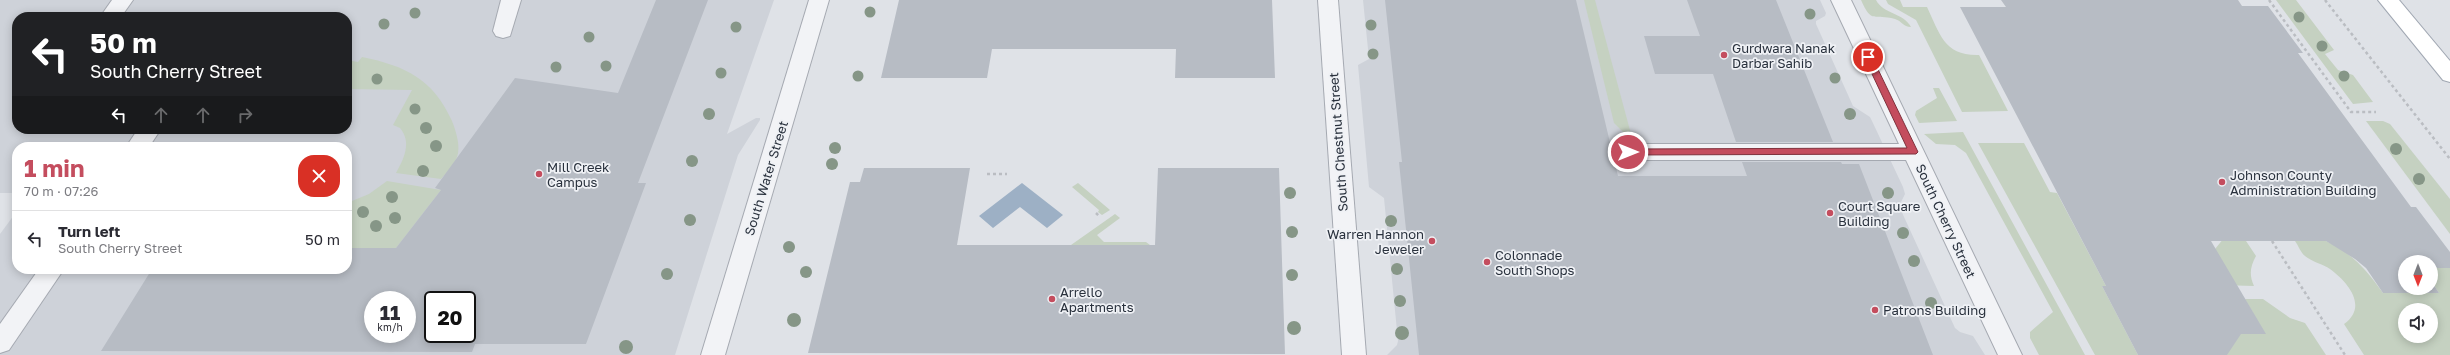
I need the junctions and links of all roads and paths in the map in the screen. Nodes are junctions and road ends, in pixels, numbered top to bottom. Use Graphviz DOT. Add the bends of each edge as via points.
graph roads {
  1 [pos="123,0"];
  2 [pos="511,0"];
  3 [pos="819,0"];
  4 [pos="1328,0"];
  5 [pos="1841,0"];
  6 [pos="2269,0"];
  7 [pos="2325,0"];
  8 [pos="2388,0"];
  9 [pos="114,12"];
  10 [pos="503,31"];
  11 [pos="2450,75"];
  12 [pos="2376,112"];
  13 [pos="1628,152"];
  14 [pos="1913,152"];
  15 [pos="2450,159"];
  16 [pos="987,174"];
  17 [pos="1007,174"];
  18 [pos="1096,213"];
  19 [pos="1100,217"];
  20 [pos="2272,241"];
  21 [pos="48,274"];
  22 [pos="0,343"];
  23 [pos="713,355"];
  24 [pos="1354,355"];
  25 [pos="2010,355"];
  26 [pos="2345,355"];
  1 -- 9 [label="street"];
  2 -- 10 [label="street"];
  3 -- 23 [label="street, South Water Street"];
  4 -- 24 [label="street, South Chestnut Street"];
  5 -- 14 [label="street, South Cherry Street"];
  6 -- 12 [label="path" via="2351,112"];
  7 -- 15 [label="path"];
  8 -- 11 [label="main road"];
  13 -- 14 [label="street"];
  14 -- 25 [label="street, South Cherry Street"];
  16 -- 17 [label="path"];
  18 -- 19 [label="path"];
  20 -- 26 [label="path"];
  21 -- 22 [label="street"];
}
